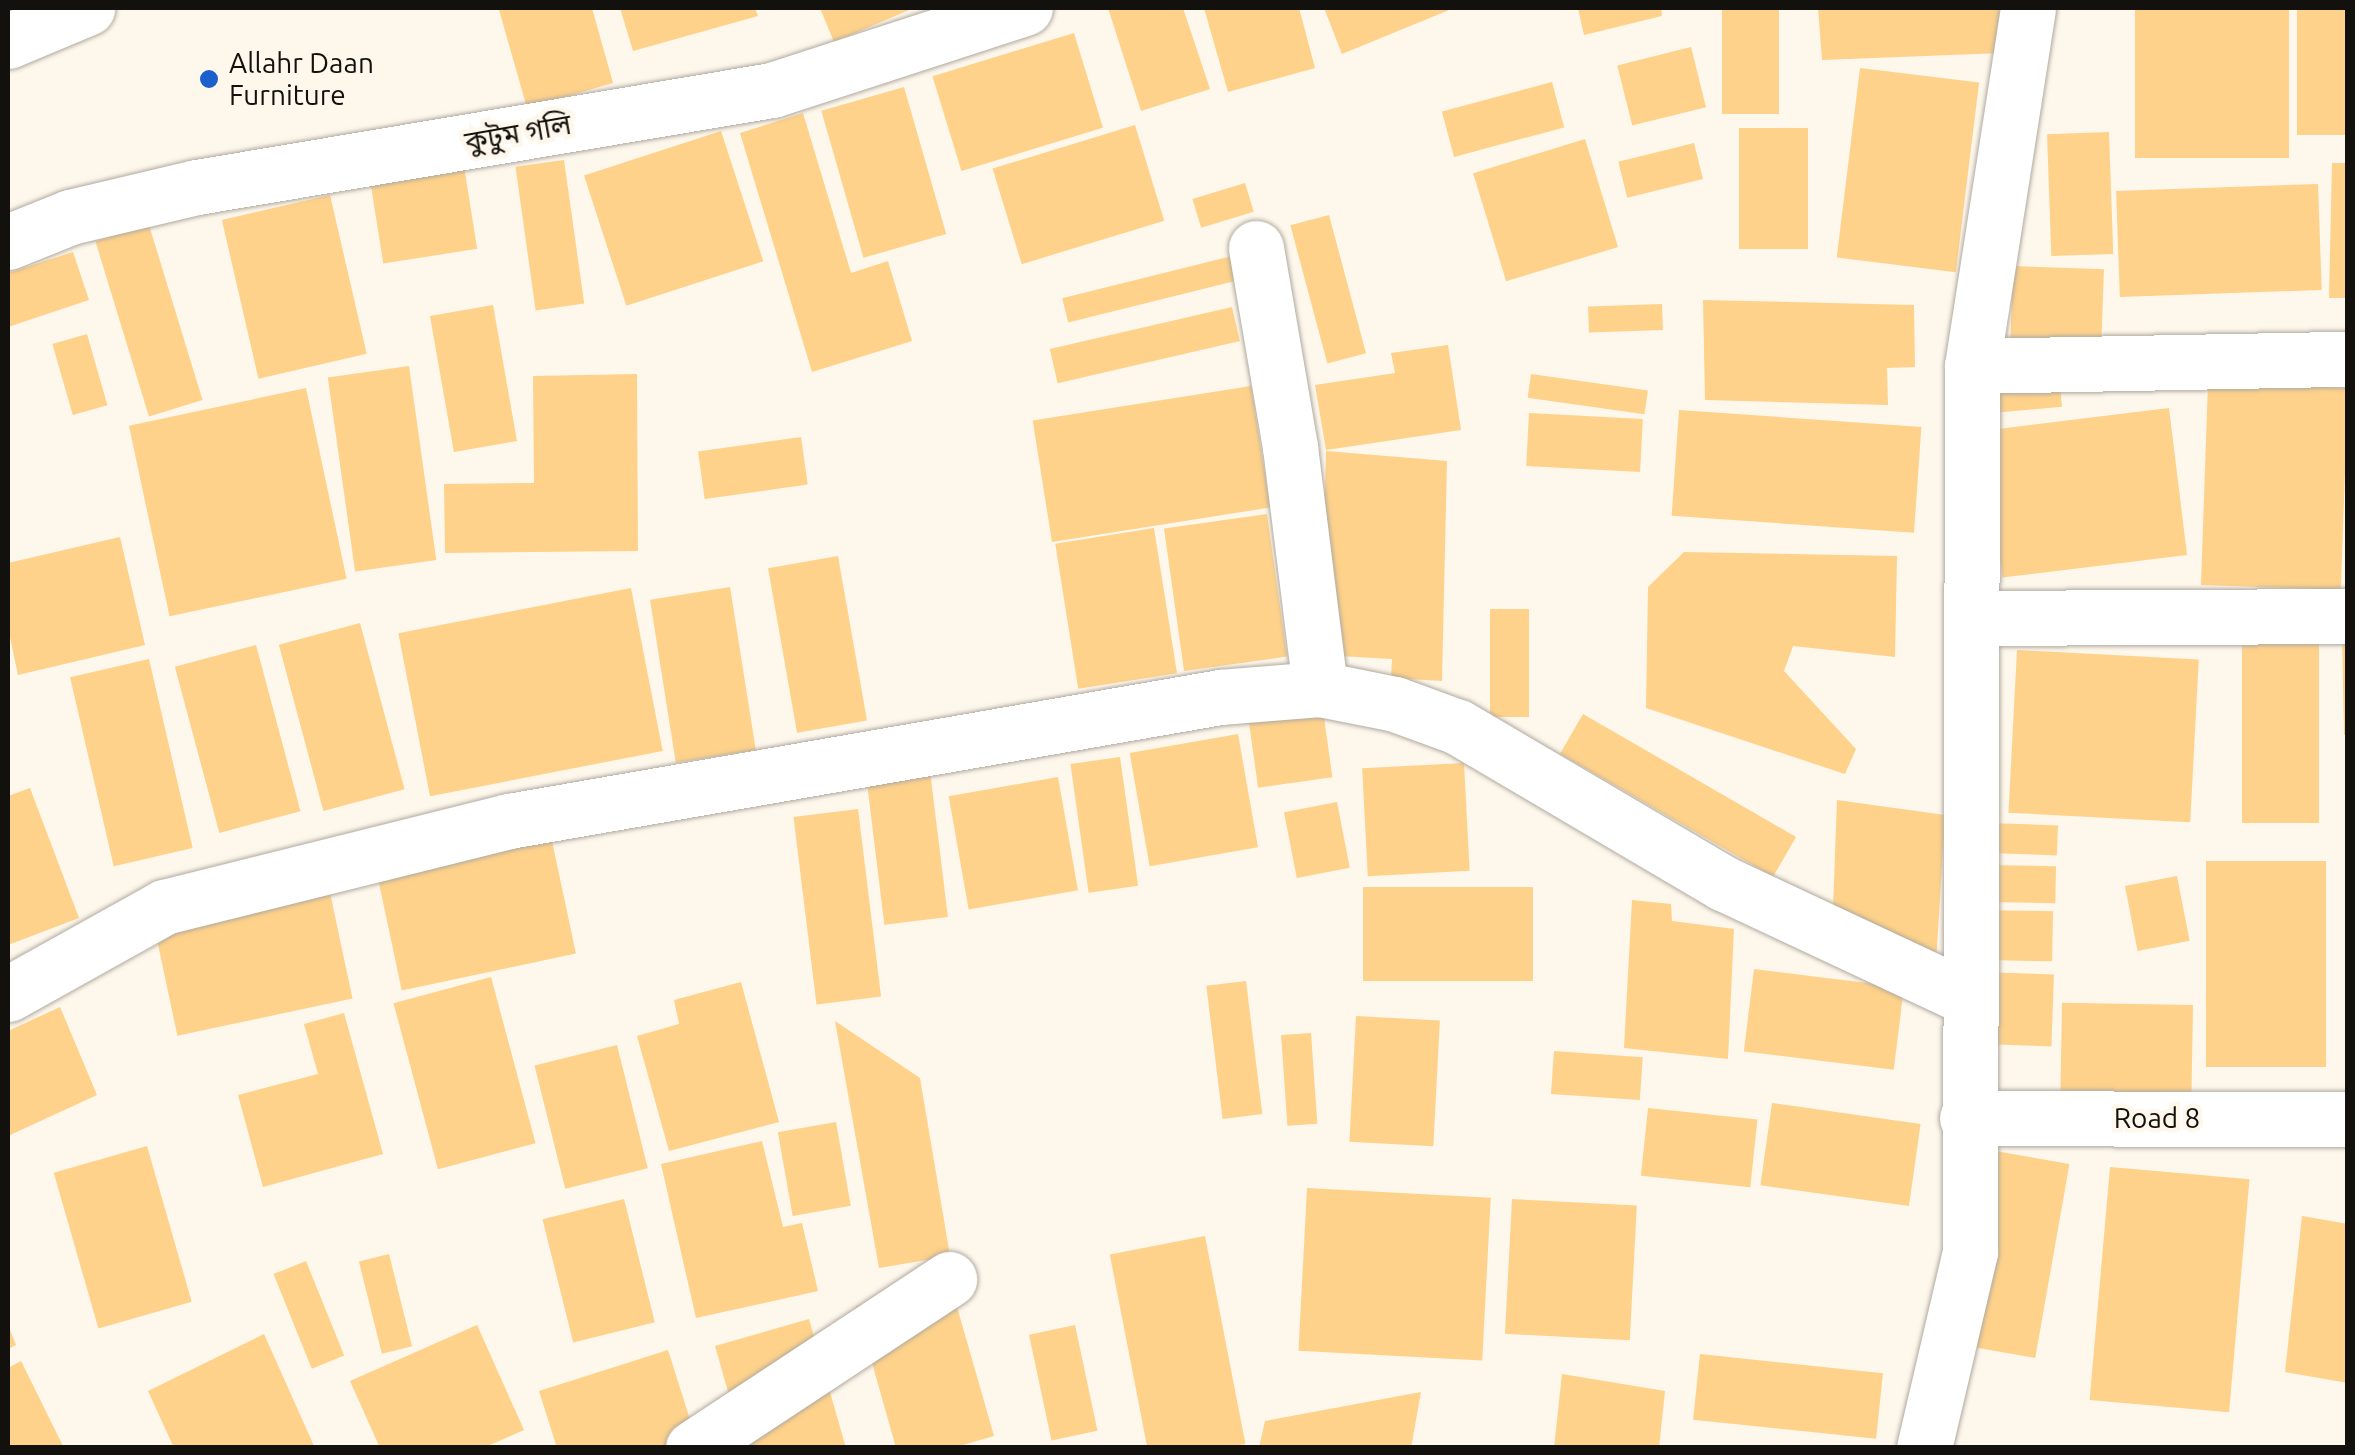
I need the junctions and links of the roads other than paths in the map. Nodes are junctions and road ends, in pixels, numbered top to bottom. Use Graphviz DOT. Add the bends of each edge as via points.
graph roads {
  1 [pos="87,8"];
  2 [pos="1025,8"];
  3 [pos="2028,8"];
  4 [pos="8,42"];
  5 [pos="8,242"];
  6 [pos="1256,248"];
  7 [pos="2348,359"];
  8 [pos="1972,366"];
  9 [pos="2348,616"];
  10 [pos="1972,618"];
  11 [pos="1320,689"];
  12 [pos="8,994"];
  13 [pos="1966,997"];
  14 [pos="1968,1118"];
  15 [pos="2348,1119"];
  16 [pos="949,1280"];
  17 [pos="692,1448"];
  18 [pos="1924,1448"];
  1 -- 4 [label="street"];
  2 -- 5 [label="street, কুটুম গলি" via="772,90 197,187 70,216"];
  3 -- 8 [label="street"];
  6 -- 11 [label="street"];
  7 -- 8 [label="street"];
  8 -- 10 [label="street"];
  9 -- 10 [label="street"];
  10 -- 13 [label="street"];
  11 -- 12 [label="street" via="1220,696 510,821 164,907"];
  11 -- 13 [label="street" via="1395,704 1458,728 1723,883"];
  13 -- 14 [label="street"];
  14 -- 15 [label="street, Road 8"];
  14 -- 18 [label="street" via="1970,1252"];
  16 -- 17 [label="street"];
}
